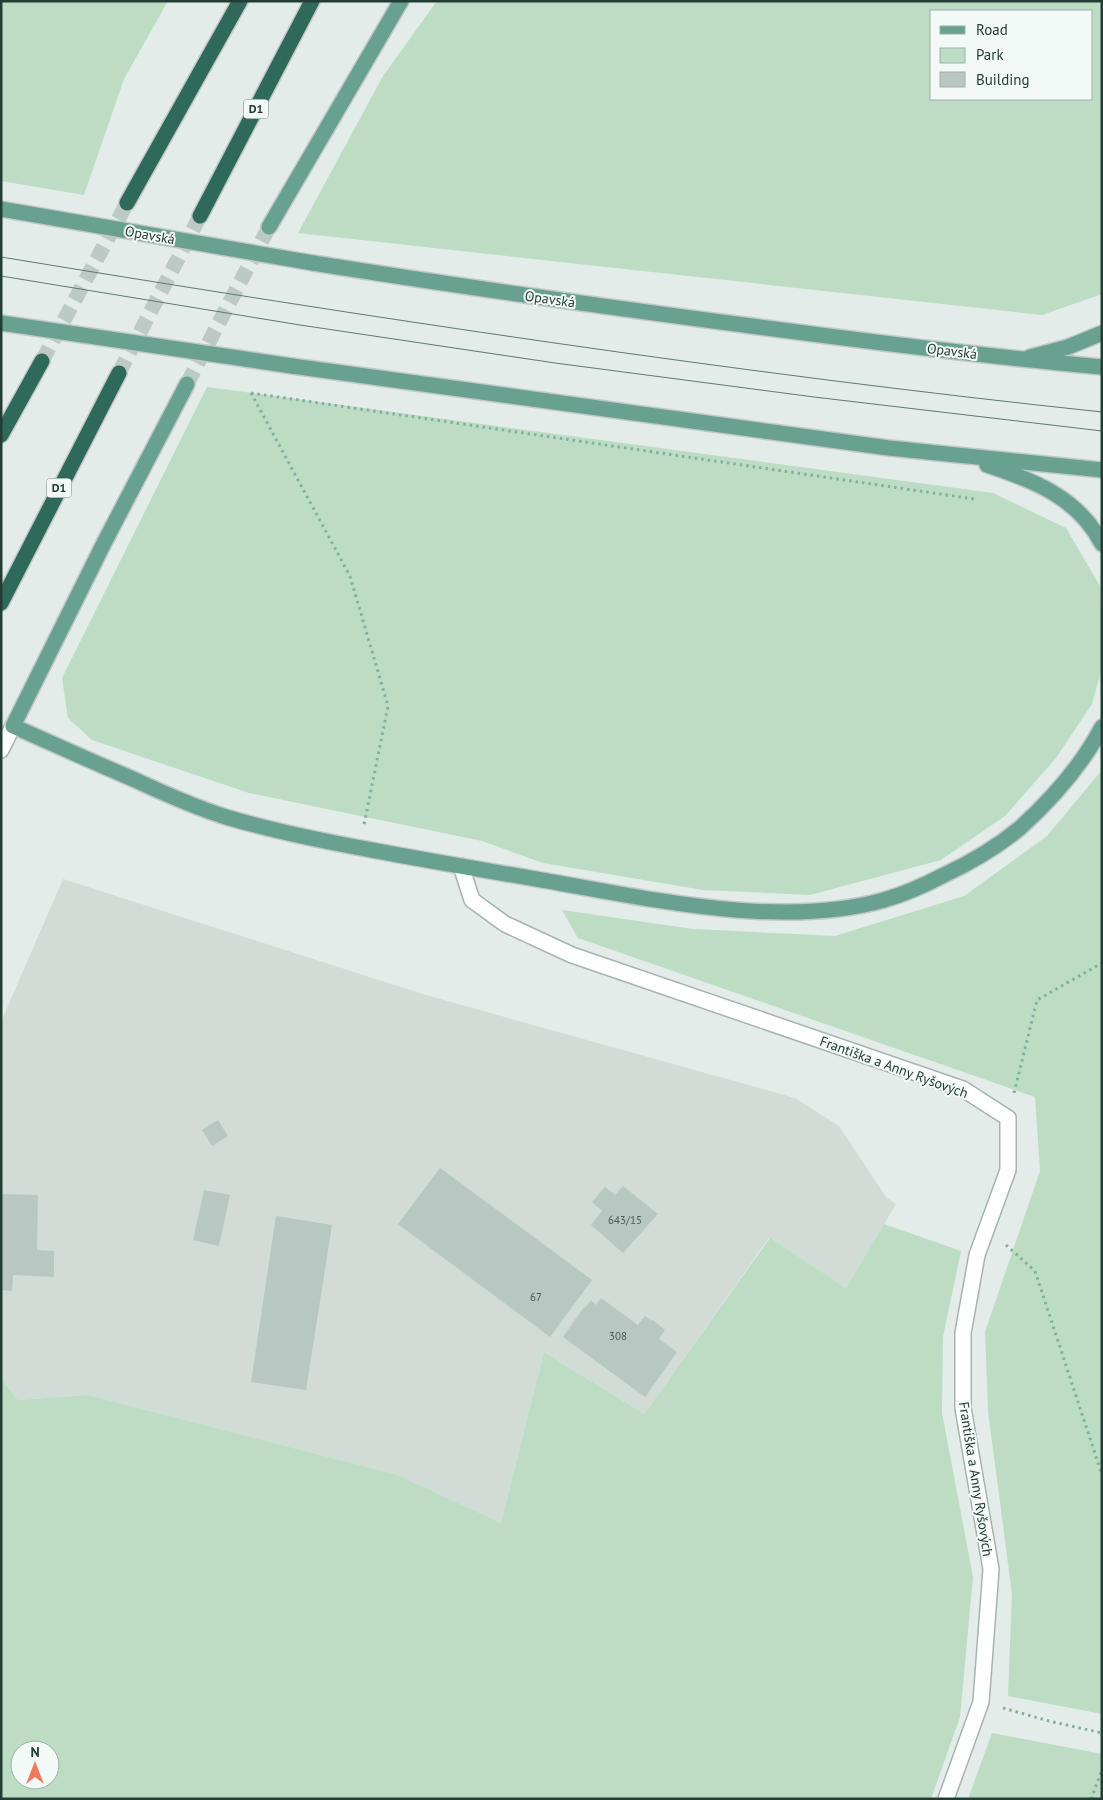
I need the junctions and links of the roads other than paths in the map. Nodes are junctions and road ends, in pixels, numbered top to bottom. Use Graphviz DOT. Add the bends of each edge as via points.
graph roads {
  1 [pos="240,1"];
  2 [pos="312,1"];
  3 [pos="401,1"];
  4 [pos="127,203"];
  5 [pos="1,209"];
  6 [pos="200,216"];
  7 [pos="268,227"];
  8 [pos="1,323"];
  9 [pos="1102,333"];
  10 [pos="1022,360"];
  11 [pos="42,361"];
  12 [pos="1102,367"];
  13 [pos="119,373"];
  14 [pos="187,384"];
  15 [pos="1,436"];
  16 [pos="960,456"];
  17 [pos="1102,470"];
  18 [pos="1102,544"];
  19 [pos="1,603"];
  20 [pos="13,726"];
  21 [pos="1102,727"];
  22 [pos="1,750"];
  23 [pos="461,866"];
  24 [pos="946,1799"];
  1 -- 4 [label="highway"];
  2 -- 6 [label="highway, D1"];
  3 -- 7 [label="main road"];
  5 -- 10 [label="main road, Opavská, bridge" via="313,264 604,307"];
  8 -- 16 [label="main road, bridge" via="292,366"];
  9 -- 10 [label="main road"];
  10 -- 12 [label="main road, Opavská"];
  11 -- 15 [label="highway"];
  13 -- 19 [label="highway, D1"];
  14 -- 20 [label="main road"];
  16 -- 17 [label="main road"];
  16 -- 18 [label="main road" via="1053,492 1086,520"];
  20 -- 22 [label="street"];
  20 -- 23 [label="main road" via="188,804 223,816 263,828"];
  21 -- 23 [label="main road" via="1057,791 1007,838 960,868 882,900 788,912 729,909"];
  23 -- 24 [label="street, Františka a Anny Ryšových" via="472,900 505,924 581,958 963,1089 1008,1118 1008,1170 977,1256 963,1333 963,1408 991,1569 981,1702"];
}
